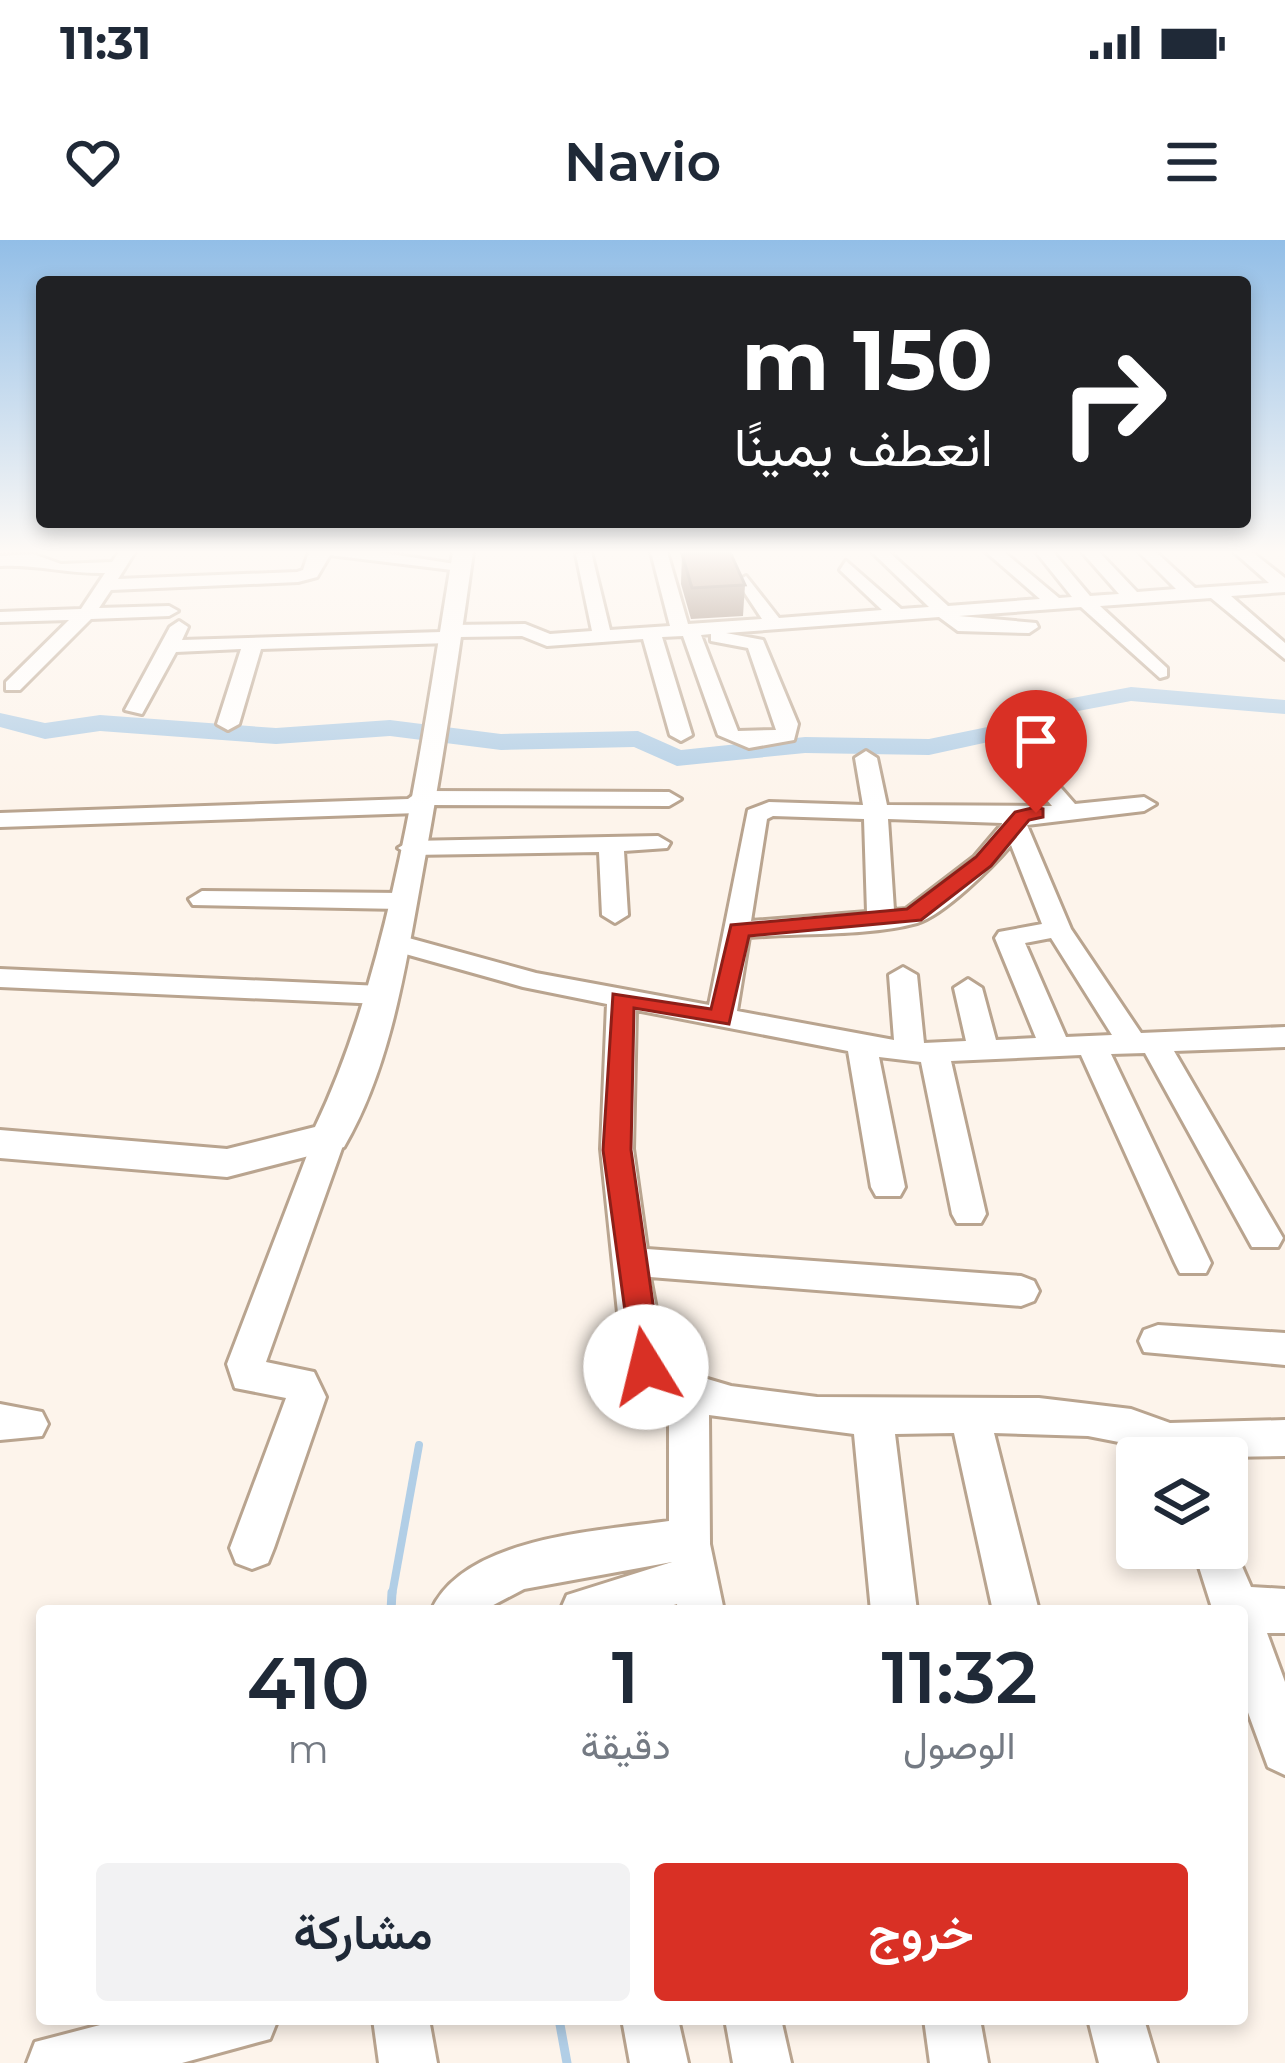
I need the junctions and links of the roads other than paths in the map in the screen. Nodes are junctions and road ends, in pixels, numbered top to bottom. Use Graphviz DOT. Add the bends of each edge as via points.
graph roads {
  1 [pos="63,637"];
  2 [pos="172,637"];
  3 [pos="382,637"];
  4 [pos="449,637"];
  5 [pos="540,637"];
  6 [pos="587,637"];
  7 [pos="652,637"];
  8 [pos="696,637"];
  9 [pos="714,637"];
  10 [pos="1038,637"];
  11 [pos="1123,637"];
  12 [pos="253,643"];
  13 [pos="170,646"];
  14 [pos="1047,647"];
  15 [pos="1160,672"];
  16 [pos="13,686"];
  17 [pos="135,710"];
  18 [pos="228,724"];
  19 [pos="681,735"];
  20 [pos="1010,744"];
  21 [pos="866,758"];
  22 [pos="669,799"];
  23 [pos="419,802"];
  24 [pos="1144,804"];
  25 [pos="1066,809"];
  26 [pos="876,811"];
  27 [pos="0,820"];
  28 [pos="1018,820"];
  29 [pos="658,843"];
  30 [pos="611,844"];
  31 [pos="410,848"];
  32 [pos="202,899"];
  33 [pos="401,901"];
  34 [pos="615,916"];
  35 [pos="881,922"];
  36 [pos="1058,929"];
  37 [pos="739,930"];
  38 [pos="394,942"];
  39 [pos="903,975"];
  40 [pos="0,978"];
  41 [pos="968,988"];
  42 [pos="381,995"];
  43 [pos="622,999"];
  44 [pos="721,1019"];
  45 [pos="1285,1036"];
  46 [pos="1144,1044"];
  47 [pos="862,1045"];
  48 [pos="1092,1046"];
  49 [pos="1056,1049"];
  50 [pos="984,1053"];
  51 [pos="922,1054"];
  52 [pos="330,1137"];
  53 [pos="0,1144"];
  54 [pos="887,1187"];
  55 [pos="969,1214"];
  56 [pos="1265,1238"];
  57 [pos="631,1262"];
  58 [pos="1193,1263"];
  59 [pos="1022,1291"];
  60 [pos="1158,1341"];
  61 [pos="1285,1349"];
  62 [pos="689,1390"];
  63 [pos="970,1416"];
  64 [pos="873,1417"];
  65 [pos="1138,1437"];
  66 [pos="1285,1438"];
  67 [pos="1248,1442"];
  68 [pos="252,1548"];
  69 [pos="1222,1569"];
  70 [pos="696,1575"];
  71 [pos="457,1605"];
  72 [pos="602,1605"];
  73 [pos="893,1605"];
  74 [pos="1015,1605"];
  75 [pos="1234,1605"];
  76 [pos="1285,1611"];
  77 [pos="1248,1615"];
  78 [pos="1248,1645"];
  79 [pos="1285,1750"];
  80 [pos="224,2025"];
  81 [pos="402,2025"];
  82 [pos="651,2025"];
  83 [pos="754,2025"];
  84 [pos="1118,2025"];
  85 [pos="56,2063"];
  86 [pos="408,2063"];
  87 [pos="659,2063"];
  88 [pos="762,2063"];
  89 [pos="1128,2063"];
  1 -- 16 [label="street"];
  2 -- 13 [label="street"];
  3 -- 12 [label="street"];
  4 -- 23 [label="main road"];
  5 -- 6 [label="street"];
  7 -- 19 [label="street"];
  8 -- 9 [label="street" via="729,735 786,735 756,644"];
  10 -- 14 [label="street"];
  11 -- 15 [label="street"];
  12 -- 13 [label="street"];
  12 -- 18 [label="street"];
  13 -- 17 [label="street"];
  20 -- 25 [label="street"];
  21 -- 26 [label="street"];
  22 -- 23 [label="street"];
  23 -- 27 [label="street"];
  23 -- 31 [label="main road"];
  24 -- 25 [label="street"];
  25 -- 28 [label="street"];
  26 -- 28 [label="street"];
  26 -- 35 [label="street"];
  26 -- 37 [label="street" via="769,808 756,815"];
  28 -- 35 [label="street" via="934,905"];
  28 -- 36 [label="street"];
  29 -- 30 [label="street"];
  30 -- 31 [label="street"];
  30 -- 34 [label="street"];
  31 -- 33 [label="main road"];
  32 -- 33 [label="street"];
  33 -- 38 [label="main road"];
  35 -- 37 [label="street"];
  36 -- 46 [label="street"];
  36 -- 49 [label="street" via="1009,938"];
  37 -- 44 [label="street"];
  38 -- 42 [label="main road"];
  38 -- 43 [label="street"];
  39 -- 51 [label="street"];
  40 -- 42 [label="street"];
  41 -- 50 [label="street"];
  42 -- 52 [label="main road"];
  43 -- 44 [label="street"];
  43 -- 57 [label="street" via="617,1150"];
  44 -- 47 [label="street"];
  45 -- 46 [label="street"];
  46 -- 48 [label="street"];
  46 -- 56 [label="street"];
  47 -- 51 [label="street"];
  47 -- 54 [label="street"];
  48 -- 49 [label="street"];
  48 -- 58 [label="street"];
  49 -- 50 [label="street"];
  50 -- 51 [label="street"];
  51 -- 55 [label="street"];
  52 -- 53 [label="main road" via="227,1163"];
  52 -- 68 [label="street" via="246,1364 249,1376 300,1384 306,1397"];
  57 -- 59 [label="street"];
  57 -- 62 [label="street" via="646,1367 653,1378"];
  60 -- 61 [label="street"];
  62 -- 64 [label="street"];
  62 -- 70 [label="street"];
  63 -- 64 [label="street"];
  63 -- 65 [label="street" via="1076,1417"];
  63 -- 74 [label="street"];
  64 -- 73 [label="street"];
  66 -- 67 [label="street"];
  69 -- 75 [label="street"];
  70 -- 71 [label="street" via="553,1558 464,1593"];
  70 -- 72 [label="street"];
  76 -- 77 [label="street"];
  78 -- 79 [label="street"];
  80 -- 85 [label="street"];
  81 -- 86 [label="street"];
  82 -- 87 [label="street"];
  83 -- 88 [label="street"];
  84 -- 89 [label="street"];
}
